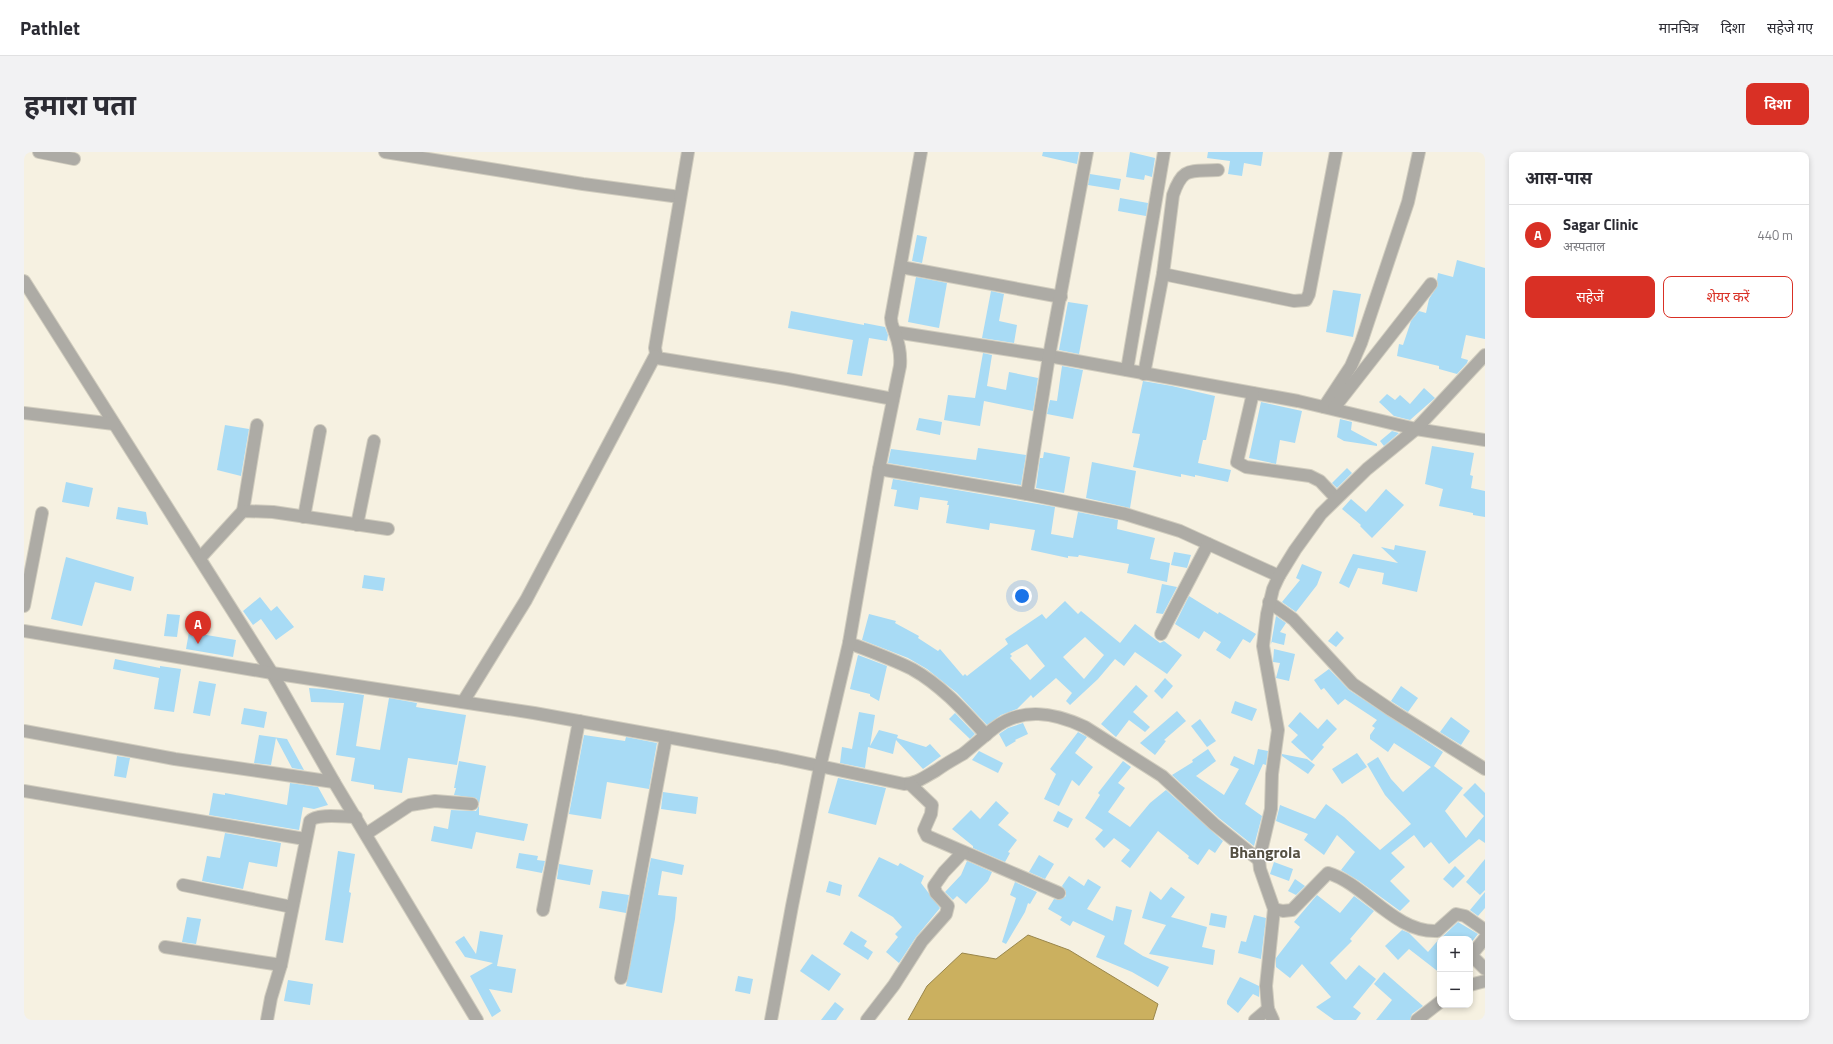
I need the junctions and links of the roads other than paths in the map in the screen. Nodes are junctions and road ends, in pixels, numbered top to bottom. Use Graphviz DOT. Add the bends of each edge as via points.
graph roads {
  1 [pos="39,152"];
  2 [pos="385,152"];
  3 [pos="688,152"];
  4 [pos="921,152"];
  5 [pos="1087,152"];
  6 [pos="1164,152"];
  7 [pos="1336,152"];
  8 [pos="1419,152"];
  9 [pos="416,155"];
  10 [pos="74,159"];
  11 [pos="1218,170"];
  12 [pos="680,197"];
  13 [pos="901,267"];
  14 [pos="1162,274"];
  15 [pos="24,281"];
  16 [pos="1431,284"];
  17 [pos="1061,297"];
  18 [pos="895,332"];
  19 [pos="1485,355"];
  20 [pos="655,356"];
  21 [pos="1049,356"];
  22 [pos="1127,370"];
  23 [pos="1144,374"];
  24 [pos="1253,393"];
  25 [pos="893,399"];
  26 [pos="1329,408"];
  27 [pos="24,412"];
  28 [pos="114,424"];
  29 [pos="257,425"];
  30 [pos="1416,429"];
  31 [pos="320,431"];
  32 [pos="374,440"];
  33 [pos="1485,440"];
  34 [pos="879,469"];
  35 [pos="1027,494"];
  36 [pos="1336,498"];
  37 [pos="243,511"];
  38 [pos="42,513"];
  39 [pos="304,516"];
  40 [pos="357,525"];
  41 [pos="388,530"];
  42 [pos="1208,544"];
  43 [pos="200,558"];
  44 [pos="1279,576"];
  45 [pos="1269,602"];
  46 [pos="24,606"];
  47 [pos="24,631"];
  48 [pos="1161,634"];
  49 [pos="849,643"];
  50 [pos="272,673"];
  51 [pos="463,702"];
  52 [pos="579,721"];
  53 [pos="24,731"];
  54 [pos="986,735"];
  55 [pos="666,737"];
  56 [pos="820,767"];
  57 [pos="1485,769"];
  58 [pos="334,782"];
  59 [pos="910,784"];
  60 [pos="24,791"];
  61 [pos="472,804"];
  62 [pos="356,817"];
  63 [pos="366,834"];
  64 [pos="305,839"];
  65 [pos="963,852"];
  66 [pos="1259,860"];
  67 [pos="183,885"];
  68 [pos="1059,893"];
  69 [pos="292,907"];
  70 [pos="1274,909"];
  71 [pos="543,910"];
  72 [pos="1485,930"];
  73 [pos="1485,938"];
  74 [pos="164,947"];
  75 [pos="281,965"];
  76 [pos="1485,969"];
  77 [pos="622,978"];
  78 [pos="1485,981"];
  79 [pos="1473,984"];
  80 [pos="1437,1004"];
  81 [pos="1270,1015"];
  82 [pos="267,1020"];
  83 [pos="477,1020"];
  84 [pos="771,1020"];
  85 [pos="867,1020"];
  86 [pos="1255,1020"];
  87 [pos="1417,1020"];
  1 -- 10 [label="street"];
  2 -- 9 [label="street"];
  3 -- 12 [label="street"];
  4 -- 13 [label="street"];
  5 -- 17 [label="street"];
  6 -- 22 [label="street"];
  7 -- 14 [label="street" via="1306,300 1294,301"];
  8 -- 26 [label="street" via="1408,202 1361,343"];
  9 -- 12 [label="street" via="582,184"];
  11 -- 14 [label="street" via="1189,172 1180,178 1173,195"];
  12 -- 20 [label="street"];
  13 -- 17 [label="street"];
  13 -- 18 [label="street" via="891,318 892,329"];
  14 -- 23 [label="street"];
  15 -- 28 [label="street"];
  16 -- 26 [label="street"];
  17 -- 21 [label="street"];
  18 -- 21 [label="street"];
  18 -- 25 [label="street" via="901,358"];
  19 -- 30 [label="street"];
  20 -- 25 [label="street" via="659,359"];
  20 -- 51 [label="street" via="526,600"];
  21 -- 22 [label="street"];
  21 -- 35 [label="street"];
  22 -- 23 [label="street"];
  23 -- 24 [label="street"];
  24 -- 26 [label="street"];
  24 -- 36 [label="street" via="1238,464 1246,468 1310,476 1320,481"];
  25 -- 34 [label="street"];
  26 -- 30 [label="street"];
  27 -- 28 [label="street"];
  28 -- 43 [label="street"];
  29 -- 37 [label="street"];
  30 -- 33 [label="street"];
  30 -- 36 [label="street"];
  31 -- 39 [label="street"];
  32 -- 40 [label="street"];
  34 -- 35 [label="street"];
  34 -- 49 [label="street"];
  35 -- 42 [label="street" via="1125,514 1180,531"];
  36 -- 44 [label="street" via="1308,530"];
  37 -- 39 [label="street" via="259,510"];
  37 -- 43 [label="street"];
  38 -- 46 [label="street"];
  39 -- 40 [label="street"];
  40 -- 41 [label="street"];
  42 -- 44 [label="street"];
  42 -- 48 [label="street"];
  43 -- 50 [label="street"];
  44 -- 45 [label="street"];
  45 -- 57 [label="street" via="1293,619 1353,684"];
  45 -- 66 [label="street" via="1264,657 1278,730 1272,774 1271,809"];
  47 -- 50 [label="street"];
  49 -- 54 [label="street" via="890,659 923,677 958,705"];
  49 -- 56 [label="street"];
  50 -- 51 [label="street"];
  50 -- 58 [label="street"];
  51 -- 52 [label="street"];
  52 -- 55 [label="street"];
  52 -- 71 [label="street"];
  53 -- 58 [label="street" via="175,759"];
  54 -- 59 [label="street" via="962,754"];
  54 -- 66 [label="street" via="1018,715 1045,714 1071,720 1162,776 1214,824"];
  55 -- 56 [label="street"];
  55 -- 77 [label="street"];
  56 -- 59 [label="street"];
  56 -- 84 [label="street"];
  58 -- 62 [label="street"];
  59 -- 65 [label="street" via="932,805 924,830 927,836"];
  60 -- 64 [label="street"];
  61 -- 63 [label="street" via="431,801 410,805"];
  62 -- 63 [label="street"];
  62 -- 64 [label="street" via="313,817"];
  63 -- 83 [label="street"];
  64 -- 69 [label="street"];
  65 -- 68 [label="street"];
  65 -- 85 [label="street" via="934,886 936,893 948,906 946,914 922,941 894,985"];
  66 -- 70 [label="street"];
  67 -- 69 [label="street"];
  69 -- 75 [label="street"];
  70 -- 72 [label="street" via="1292,910 1328,873 1341,879 1408,925 1437,931 1456,914 1465,916"];
  70 -- 81 [label="street" via="1266,977"];
  73 -- 76 [label="street" via="1473,953 1474,958"];
  74 -- 75 [label="street"];
  75 -- 82 [label="street"];
  78 -- 79 [label="street"];
  80 -- 87 [label="street"];
  81 -- 86 [label="street"];
}
